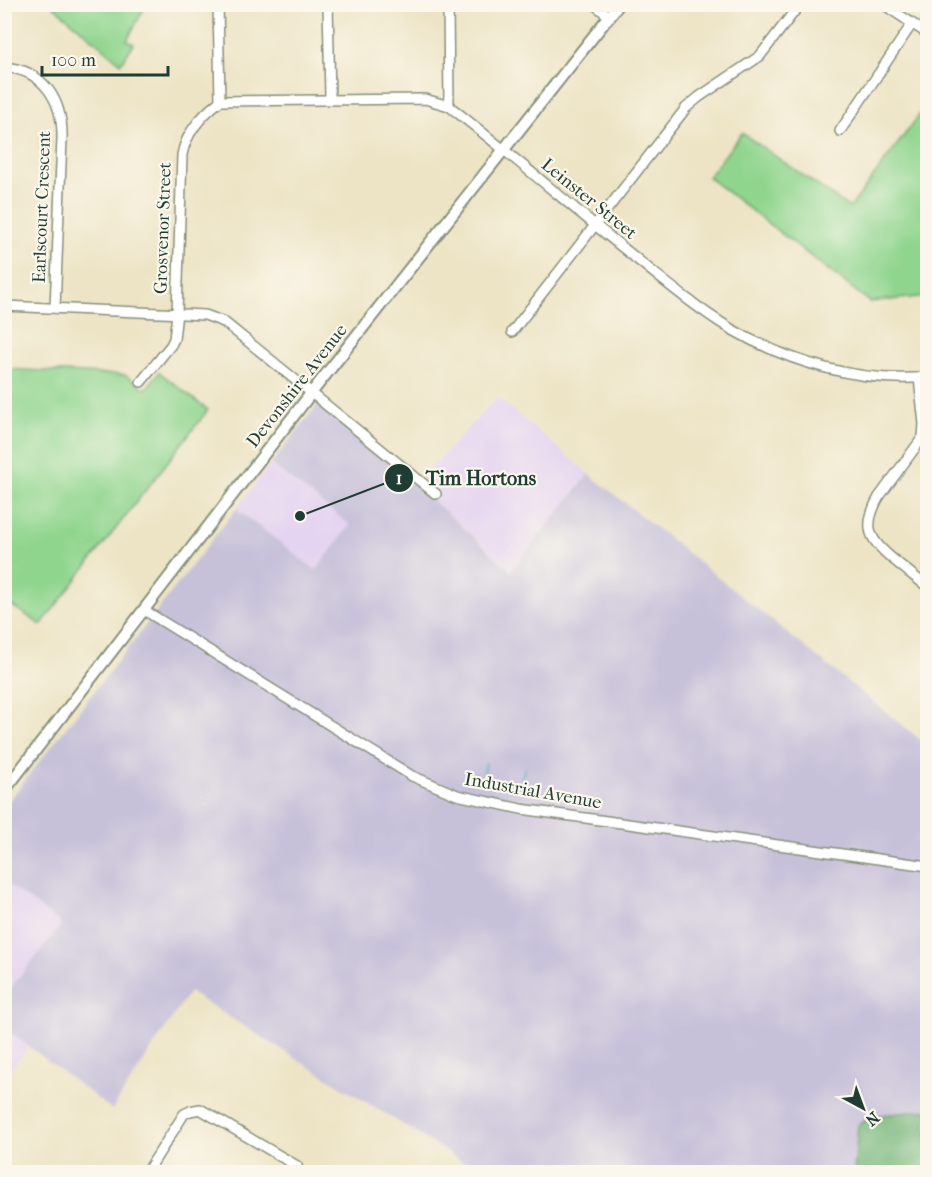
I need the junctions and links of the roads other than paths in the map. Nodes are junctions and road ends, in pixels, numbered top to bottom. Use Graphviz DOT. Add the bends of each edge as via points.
graph roads {
  1 [pos="218,4"];
  2 [pos="328,4"];
  3 [pos="448,4"];
  4 [pos="594,4"];
  5 [pos="619,4"];
  6 [pos="800,4"];
  7 [pos="884,4"];
  8 [pos="610,17"];
  9 [pos="912,24"];
  10 [pos="927,34"];
  11 [pos="4,67"];
  12 [pos="330,98"];
  13 [pos="220,100"];
  14 [pos="449,106"];
  15 [pos="840,131"];
  16 [pos="504,151"];
  17 [pos="595,225"];
  18 [pos="4,306"];
  19 [pos="55,308"];
  20 [pos="177,313"];
  21 [pos="512,332"];
  22 [pos="923,378"];
  23 [pos="141,382"];
  24 [pos="312,392"];
  25 [pos="436,494"];
  26 [pos="927,587"];
  27 [pos="144,610"];
  28 [pos="4,791"];
  29 [pos="927,866"];
  30 [pos="295,1169"];
  31 [pos="147,1173"];
  1 -- 13 [label="street"];
  2 -- 12 [label="street"];
  3 -- 14 [label="street"];
  4 -- 8 [label="street"];
  5 -- 8 [label="main road, Devonshire Avenue"];
  6 -- 17 [label="street" via="760,56 686,108"];
  7 -- 9 [label="street"];
  8 -- 16 [label="main road, Devonshire Avenue"];
  9 -- 10 [label="street"];
  9 -- 15 [label="street"];
  11 -- 19 [label="street, Earlscourt Crescent" via="22,70 44,84 61,113"];
  12 -- 13 [label="street, Leinster Street"];
  12 -- 14 [label="street, Leinster Street" via="425,99"];
  13 -- 20 [label="street, Grosvenor Street" via="189,134 183,151"];
  14 -- 16 [label="street, Leinster Street"];
  16 -- 17 [label="street, Leinster Street"];
  16 -- 24 [label="main road, Devonshire Avenue"];
  17 -- 21 [label="street"];
  17 -- 22 [label="street, Leinster Street" via="697,305 765,346 837,370"];
  18 -- 19 [label="street"];
  19 -- 20 [label="street"];
  20 -- 23 [label="street, Grosvenor Street" via="174,339"];
  20 -- 24 [label="street" via="205,315 224,322"];
  22 -- 26 [label="street" via="924,437 879,497 869,527 872,539 882,551"];
  24 -- 25 [label="street"];
  24 -- 27 [label="main road, Devonshire Avenue"];
  27 -- 28 [label="main road, Devonshire Avenue"];
  27 -- 29 [label="street, Industrial Avenue" via="412,776 458,795 521,809"];
  30 -- 31 [label="street" via="199,1108 184,1114"];
}
